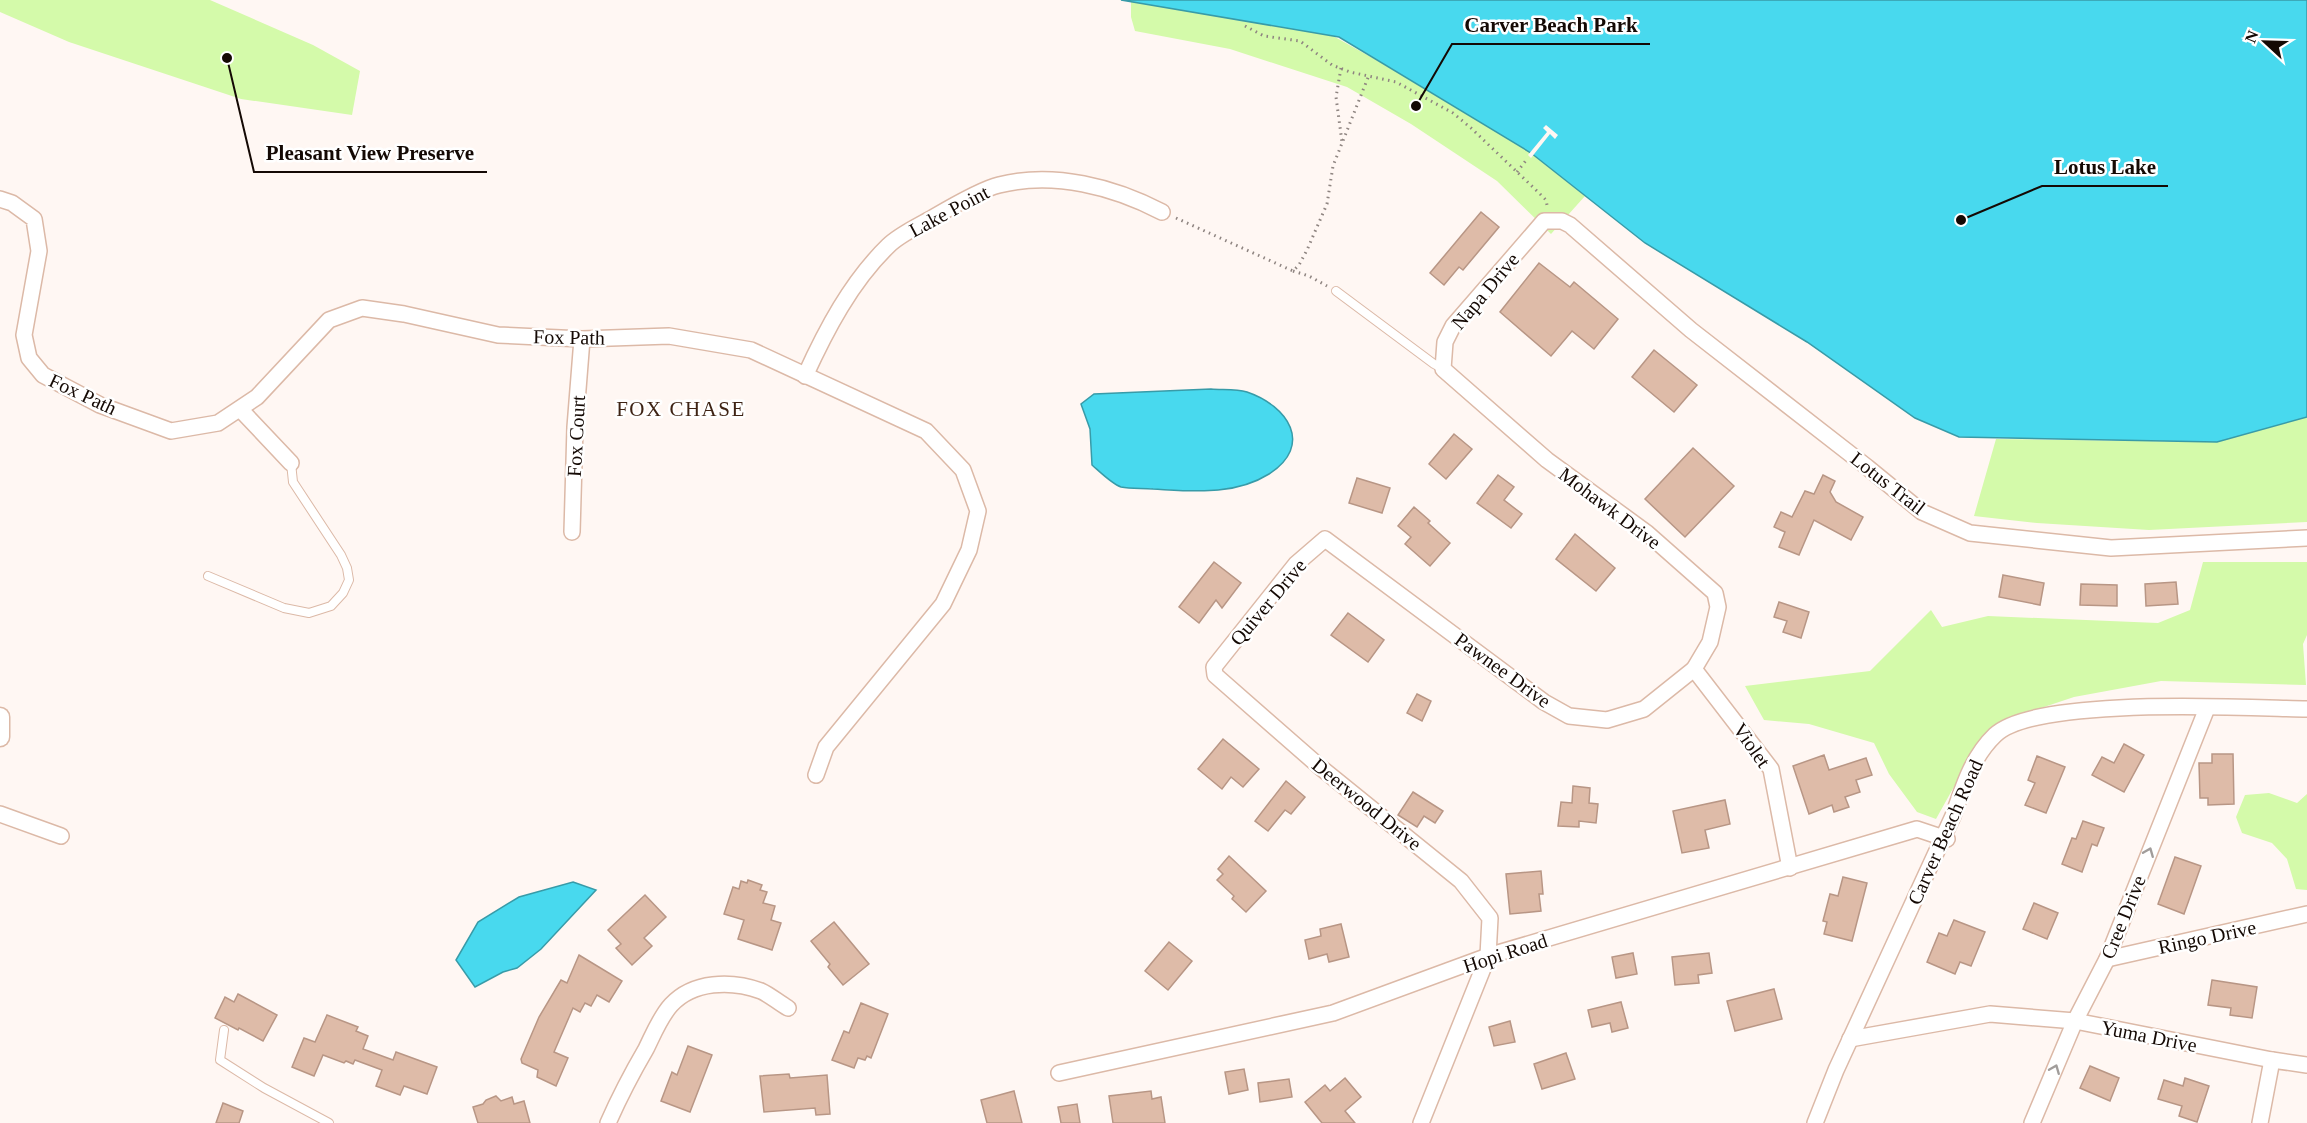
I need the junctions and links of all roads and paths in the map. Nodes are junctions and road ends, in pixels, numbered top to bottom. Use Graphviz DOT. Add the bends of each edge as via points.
graph roads {
  1 [pos="1245,26"];
  2 [pos="1341,68"];
  3 [pos="1369,75"];
  4 [pos="1342,144"];
  5 [pos="1527,159"];
  6 [pos="1517,172"];
  7 [pos="0,199"];
  8 [pos="1162,212"];
  9 [pos="1548,221"];
  10 [pos="1293,271"];
  11 [pos="1336,291"];
  12 [pos="582,339"];
  13 [pos="1443,369"];
  14 [pos="805,376"];
  15 [pos="240,409"];
  16 [pos="291,463"];
  17 [pos="572,532"];
  18 [pos="2307,538"];
  19 [pos="1325,539"];
  20 [pos="208,576"];
  21 [pos="1214,667"];
  22 [pos="1694,669"];
  23 [pos="2207,708"];
  24 [pos="2307,709"];
  25 [pos="0,717"];
  26 [pos="0,737"];
  27 [pos="816,775"];
  28 [pos="0,814"];
  29 [pos="61,836"];
  30 [pos="1945,839"];
  31 [pos="1790,868"];
  32 [pos="2307,915"];
  33 [pos="1488,956"];
  34 [pos="2107,959"];
  35 [pos="788,1008"];
  36 [pos="2075,1021"];
  37 [pos="224,1030"];
  38 [pos="1850,1039"];
  39 [pos="2272,1060"];
  40 [pos="2307,1065"];
  41 [pos="1059,1073"];
  42 [pos="329,1123"];
  43 [pos="608,1123"];
  44 [pos="1421,1123"];
  45 [pos="1815,1123"];
  46 [pos="2032,1123"];
  47 [pos="2260,1123"];
  1 -- 2 [label="path" via="1264,36 1300,41"];
  2 -- 3 [label="path"];
  2 -- 4 [label="path" via="1336,97"];
  3 -- 4 [label="path"];
  3 -- 6 [label="path" via="1396,82 1453,113"];
  4 -- 10 [label="path" via="1333,166 1327,204"];
  5 -- 6 [label="path"];
  6 -- 9 [label="path" via="1546,200"];
  7 -- 15 [label="street, Fox Path" via="34,219 39,251 24,335 29,358 43,375 100,405 171,431 218,423"];
  8 -- 10 [label="path"];
  8 -- 14 [label="street, Lake Point" via="1135,198 1097,187 1045,179 998,185 889,244 862,275 832,322"];
  9 -- 13 [label="street, Napa Drive" via="1453,326 1445,342"];
  9 -- 18 [label="street, Lotus Trail" via="1570,225 1691,330 1922,512 1970,533 2111,548"];
  10 -- 11 [label="path"];
  11 -- 13 [label="lane"];
  12 -- 14 [label="street, Fox Path" via="669,336 751,350"];
  12 -- 15 [label="street, Fox Path" via="498,335 362,308 329,320 257,398"];
  12 -- 17 [label="street, Fox Court"];
  13 -- 22 [label="street, Mohawk Drive" via="1547,460 1647,533 1715,592 1718,607 1710,642"];
  14 -- 27 [label="street, Fox Path" via="927,431 963,470 978,511 969,550 943,604 826,747"];
  15 -- 16 [label="street"];
  16 -- 20 [label="lane" via="293,482 347,568 349,580 343,593 331,606 309,613 284,608"];
  19 -- 21 [label="street, Quiver Drive" via="1296,564"];
  19 -- 22 [label="street, Pawnee Drive" via="1544,702 1569,716 1606,720 1644,709"];
  21 -- 33 [label="street, Deerwood Drive" via="1215,675 1320,767 1461,881 1490,918"];
  22 -- 31 [label="street, Violet" via="1772,769"];
  23 -- 24 [label="street, Carver Beach Road"];
  23 -- 30 [label="street, Carver Beach Road" via="2131,707 2044,715 2012,725 1996,734 1979,754"];
  34 -- 23 [label="street, Cree Drive, one-way"];
  25 -- 26 [label="street"];
  28 -- 29 [label="street"];
  30 -- 31 [label="street, Hopi Road" via="1917,829"];
  30 -- 38 [label="street, Carver Beach Road"];
  31 -- 33 [label="street, Hopi Road"];
  32 -- 34 [label="street, Ringo Drive"];
  33 -- 41 [label="street, Hopi Road" via="1333,1013"];
  33 -- 44 [label="street, Deerwood Drive"];
  34 -- 36 [label="street, Cree Drive"];
  35 -- 43 [label="street" via="761,992 739,986 716,984 681,995 669,1007"];
  36 -- 38 [label="street, Yuma Drive" via="1990,1014"];
  36 -- 39 [label="street, Yuma Drive"];
  46 -- 36 [label="street, Cree Drive, one-way"];
  37 -- 42 [label="lane" via="220,1060"];
  38 -- 45 [label="street, Carver Beach Road"];
  39 -- 40 [label="street, Yuma Drive"];
  39 -- 47 [label="street"];
}
